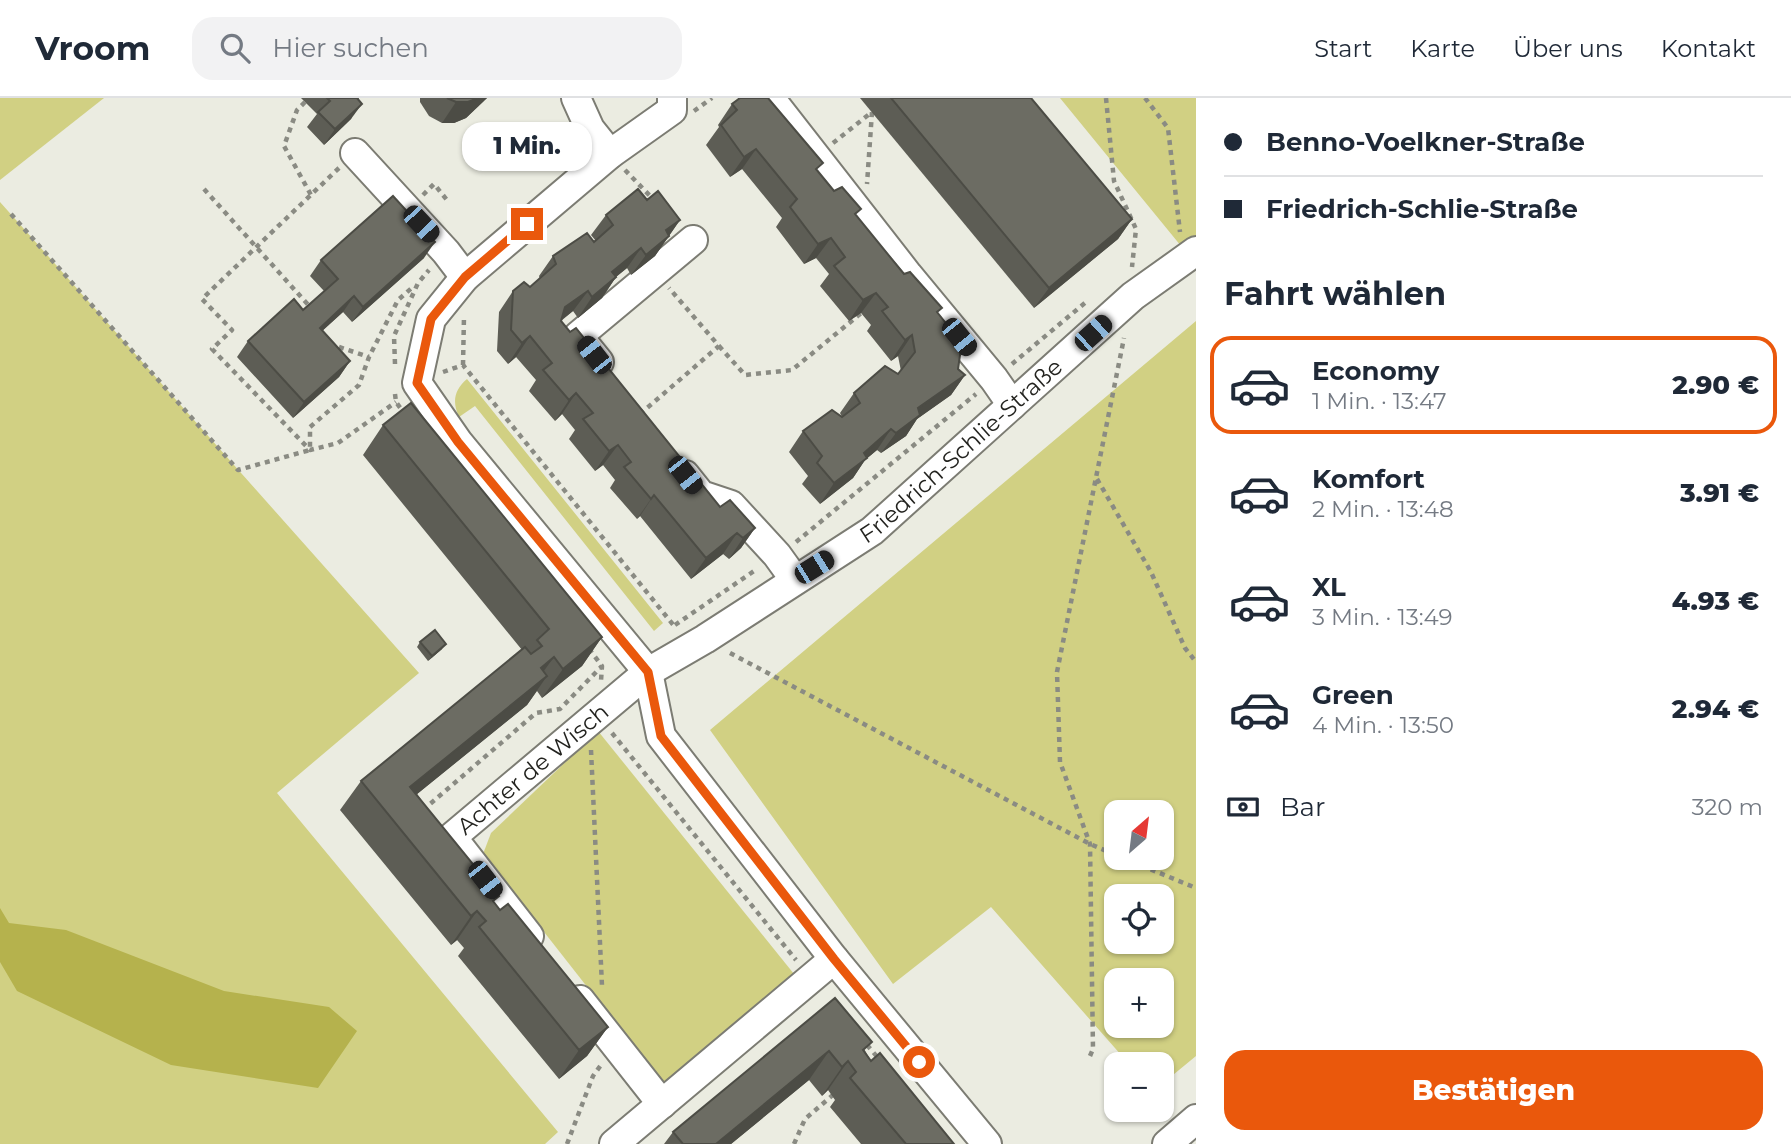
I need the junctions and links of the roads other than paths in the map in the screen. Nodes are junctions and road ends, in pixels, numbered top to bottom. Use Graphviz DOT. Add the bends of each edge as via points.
graph roads {
  1 [pos="576,98"];
  2 [pos="671,98"];
  3 [pos="771,98"];
  4 [pos="355,153"];
  5 [pos="610,154"];
  6 [pos="693,240"];
  7 [pos="1191,255"];
  8 [pos="465,277"];
  9 [pos="616,385"];
  10 [pos="1012,405"];
  11 [pos="670,455"];
  12 [pos="795,580"];
  13 [pos="641,663"];
  14 [pos="834,959"];
  15 [pos="662,1104"];
  16 [pos="1196,1119"];
  17 [pos="614,1144"];
  18 [pos="987,1144"];
  19 [pos="1167,1144"];
  1 -- 5 [label="street" via="590,129"];
  2 -- 5 [label="street" via="671,110"];
  3 -- 10 [label="street"];
  4 -- 8 [label="street"];
  5 -- 8 [label="street"];
  6 -- 9 [label="street" via="578,335"];
  7 -- 10 [label="street, Friedrich-Schlie-Straße" via="1128,283"];
  8 -- 13 [label="street" via="431,319 417,383 458,442"];
  10 -- 12 [label="street, Friedrich-Schlie-Straße" via="872,531"];
  11 -- 12 [label="street" via="701,495 731,505"];
  12 -- 13 [label="street, Friedrich-Schlie-Straße"];
  13 -- 14 [label="street" via="661,736"];
  13 -- 15 [label="street, Achter de Wisch" via="452,837"];
  14 -- 15 [label="street"];
  14 -- 18 [label="street"];
  15 -- 17 [label="street"];
  16 -- 19 [label="street"];
}
